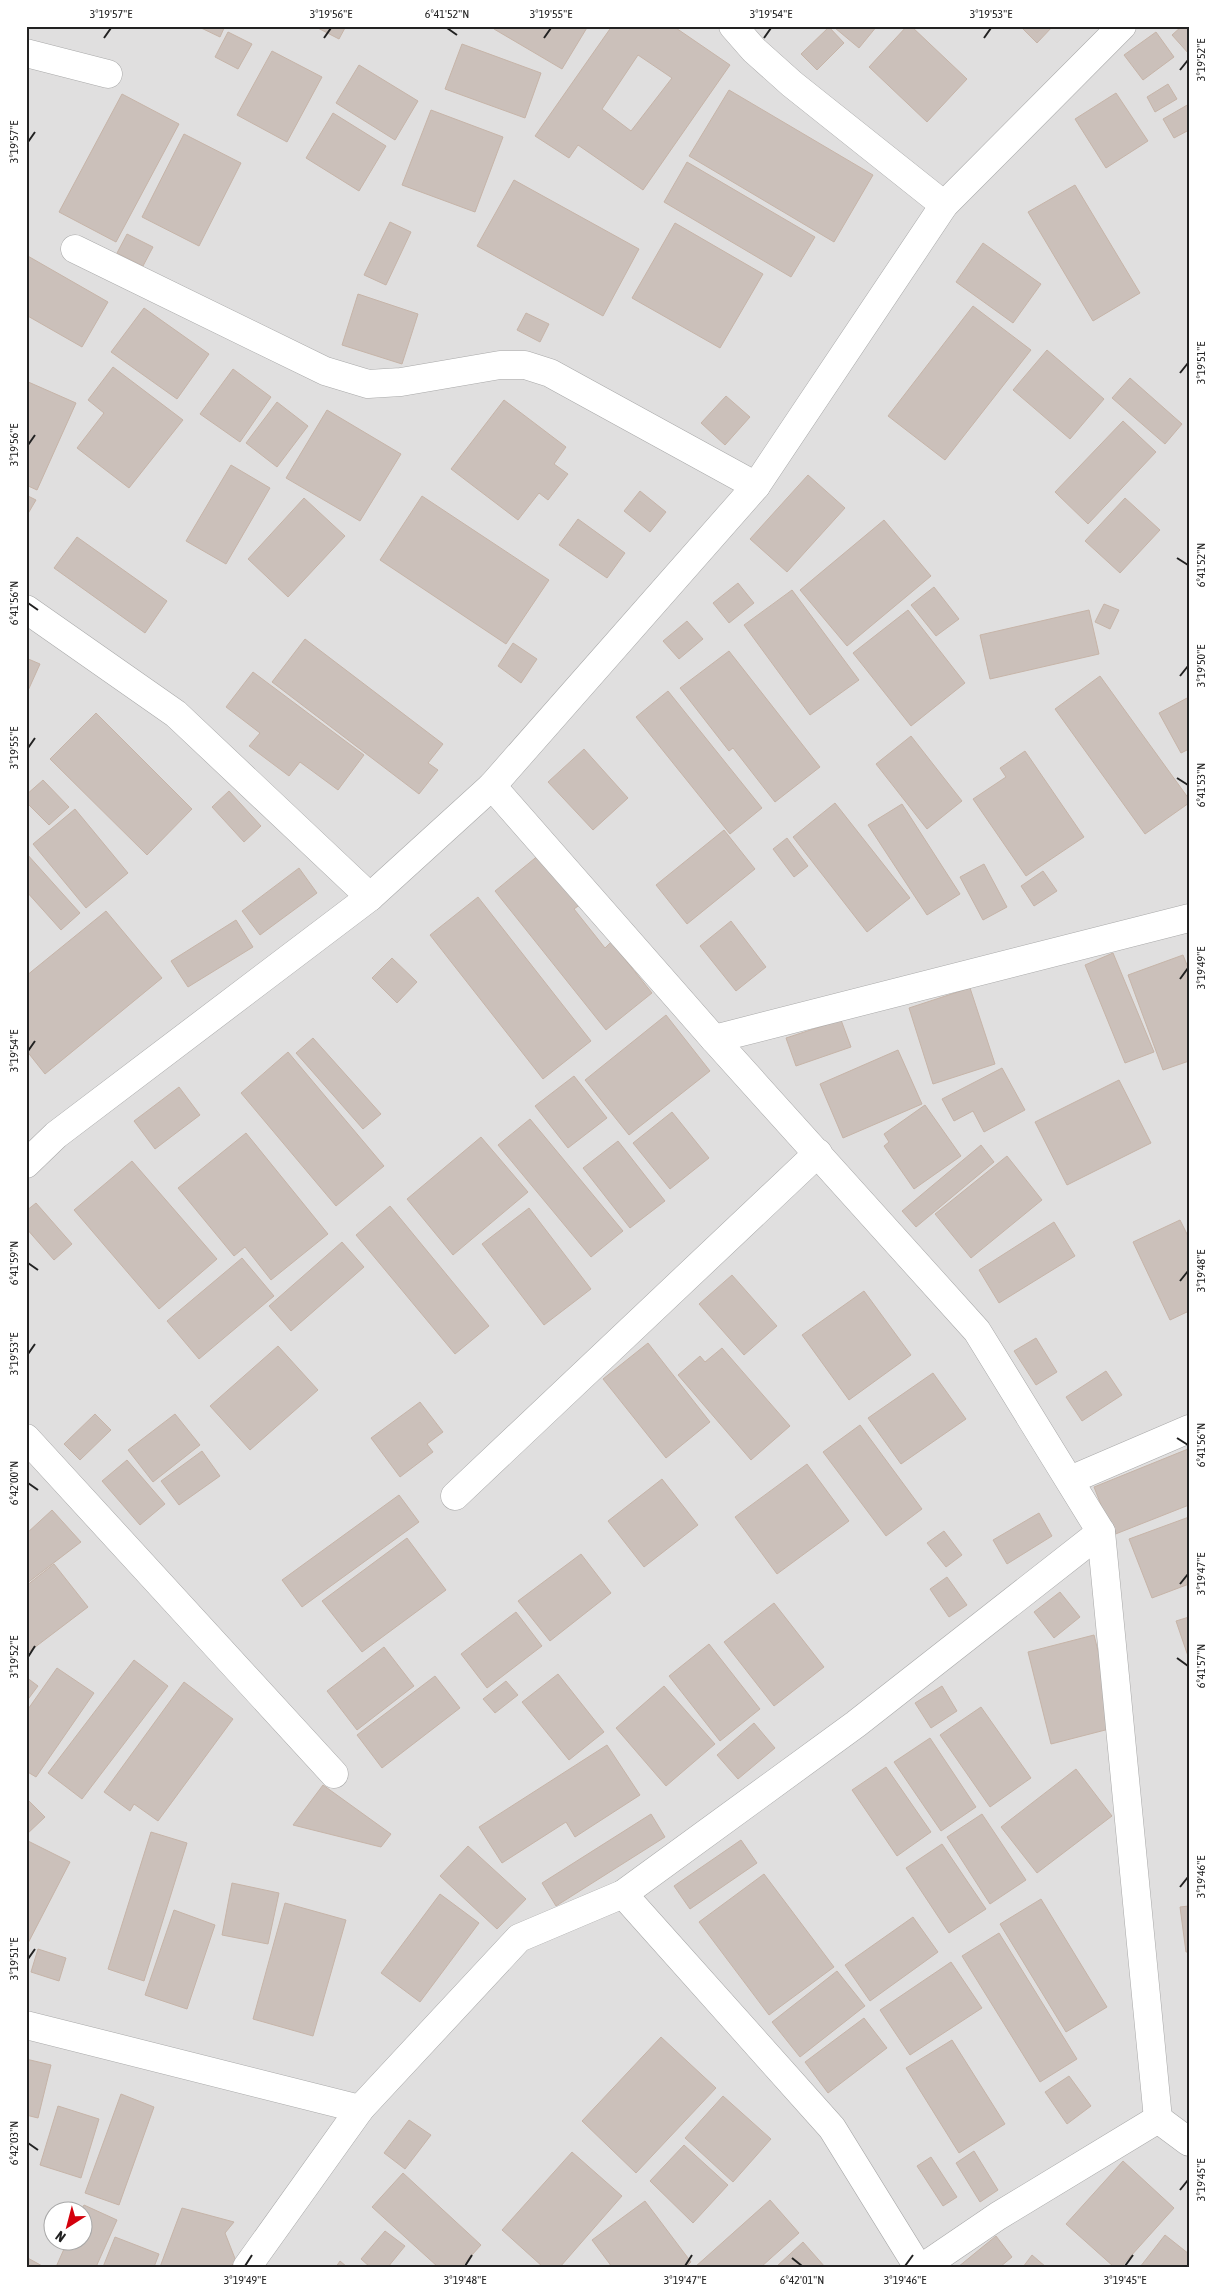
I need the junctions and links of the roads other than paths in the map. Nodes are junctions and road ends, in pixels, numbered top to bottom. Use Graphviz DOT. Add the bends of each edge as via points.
graph roads {
  1 [pos="733,26"];
  2 [pos="1122,26"];
  3 [pos="26,53"];
  4 [pos="108,74"];
  5 [pos="944,205"];
  6 [pos="76,249"];
  7 [pos="756,486"];
  8 [pos="26,609"];
  9 [pos="492,786"];
  10 [pos="370,897"];
  11 [pos="1189,918"];
  12 [pos="714,1039"];
  13 [pos="818,1153"];
  14 [pos="26,1164"];
  15 [pos="1189,1429"];
  16 [pos="26,1438"];
  17 [pos="1070,1480"];
  18 [pos="455,1496"];
  19 [pos="1101,1532"];
  20 [pos="334,1774"];
  21 [pos="623,1894"];
  22 [pos="26,2025"];
  23 [pos="360,2109"];
  24 [pos="1158,2119"];
  25 [pos="1189,2142"];
  26 [pos="247,2267"];
  27 [pos="918,2267"];
  28 [pos="923,2267"];
  1 -- 5 [label="street" via="792,84"];
  2 -- 5 [label="street"];
  3 -- 4 [label="street"];
  5 -- 7 [label="street"];
  6 -- 7 [label="street" via="325,371 368,384 401,382 500,365 550,372"];
  7 -- 9 [label="street"];
  8 -- 10 [label="street" via="176,714"];
  9 -- 10 [label="street"];
  9 -- 12 [label="street"];
  10 -- 14 [label="street" via="56,1135"];
  11 -- 12 [label="street"];
  12 -- 13 [label="street"];
  13 -- 17 [label="street" via="977,1331"];
  13 -- 18 [label="street"];
  15 -- 17 [label="street"];
  16 -- 20 [label="street"];
  17 -- 19 [label="street"];
  19 -- 21 [label="street" via="856,1724"];
  19 -- 24 [label="street"];
  21 -- 23 [label="street" via="518,1938"];
  21 -- 27 [label="street" via="832,2128"];
  22 -- 23 [label="street"];
  23 -- 26 [label="street"];
  24 -- 25 [label="street"];
  24 -- 28 [label="street" via="998,2216"];
}
